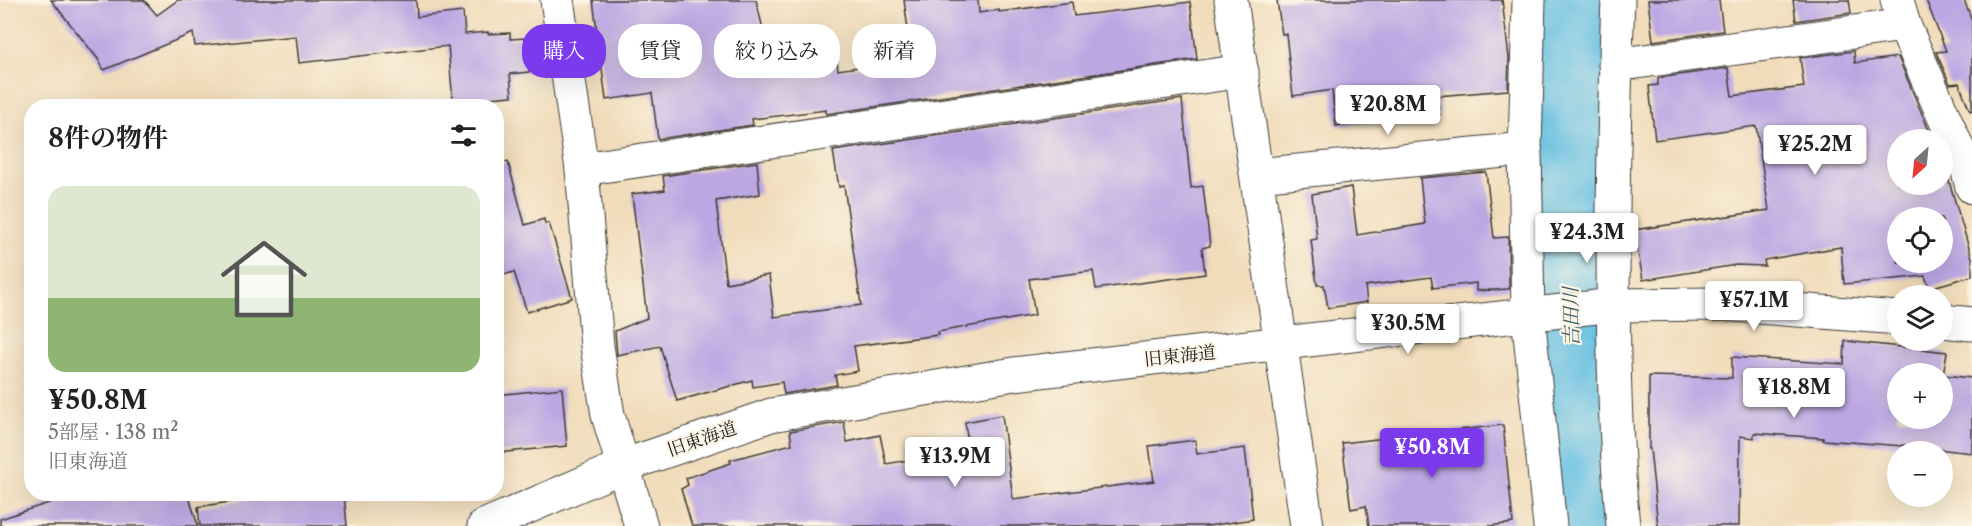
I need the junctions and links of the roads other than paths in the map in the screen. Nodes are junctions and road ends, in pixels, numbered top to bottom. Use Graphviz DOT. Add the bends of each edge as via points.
graph roads {
  1 [pos="558,0"];
  2 [pos="1231,0"];
  3 [pos="1529,0"];
  4 [pos="1618,0"];
  5 [pos="1900,13"];
  6 [pos="1615,65"];
  7 [pos="1242,71"];
  8 [pos="1525,149"];
  9 [pos="582,169"];
  10 [pos="1257,175"];
  11 [pos="1972,187"];
  12 [pos="1613,305"];
  13 [pos="1528,315"];
  14 [pos="1887,317"];
  15 [pos="1953,322"];
  16 [pos="1972,324"];
  17 [pos="1282,344"];
  18 [pos="623,466"];
  19 [pos="484,526"];
  20 [pos="641,526"];
  21 [pos="1307,526"];
  22 [pos="1550,526"];
  23 [pos="1623,526"];
  1 -- 9 [label="street"];
  2 -- 7 [label="street"];
  3 -- 8 [label="street"];
  4 -- 6 [label="street"];
  5 -- 6 [label="street"];
  5 -- 11 [label="street"];
  6 -- 12 [label="street"];
  7 -- 9 [label="street"];
  7 -- 10 [label="street"];
  8 -- 10 [label="street"];
  8 -- 13 [label="street"];
  9 -- 18 [label="street" via="597,346 608,415"];
  10 -- 17 [label="street"];
  12 -- 13 [label="street, 旧東海道"];
  12 -- 14 [label="street, 旧東海道" via="1721,304"];
  12 -- 23 [label="street" via="1617,466"];
  13 -- 17 [label="street, 旧東海道"];
  13 -- 22 [label="street"];
  15 -- 16 [label="street"];
  17 -- 18 [label="street, 旧東海道" via="1014,374 771,415"];
  17 -- 21 [label="street"];
  18 -- 19 [label="street, 旧東海道"];
  18 -- 20 [label="street"];
}
